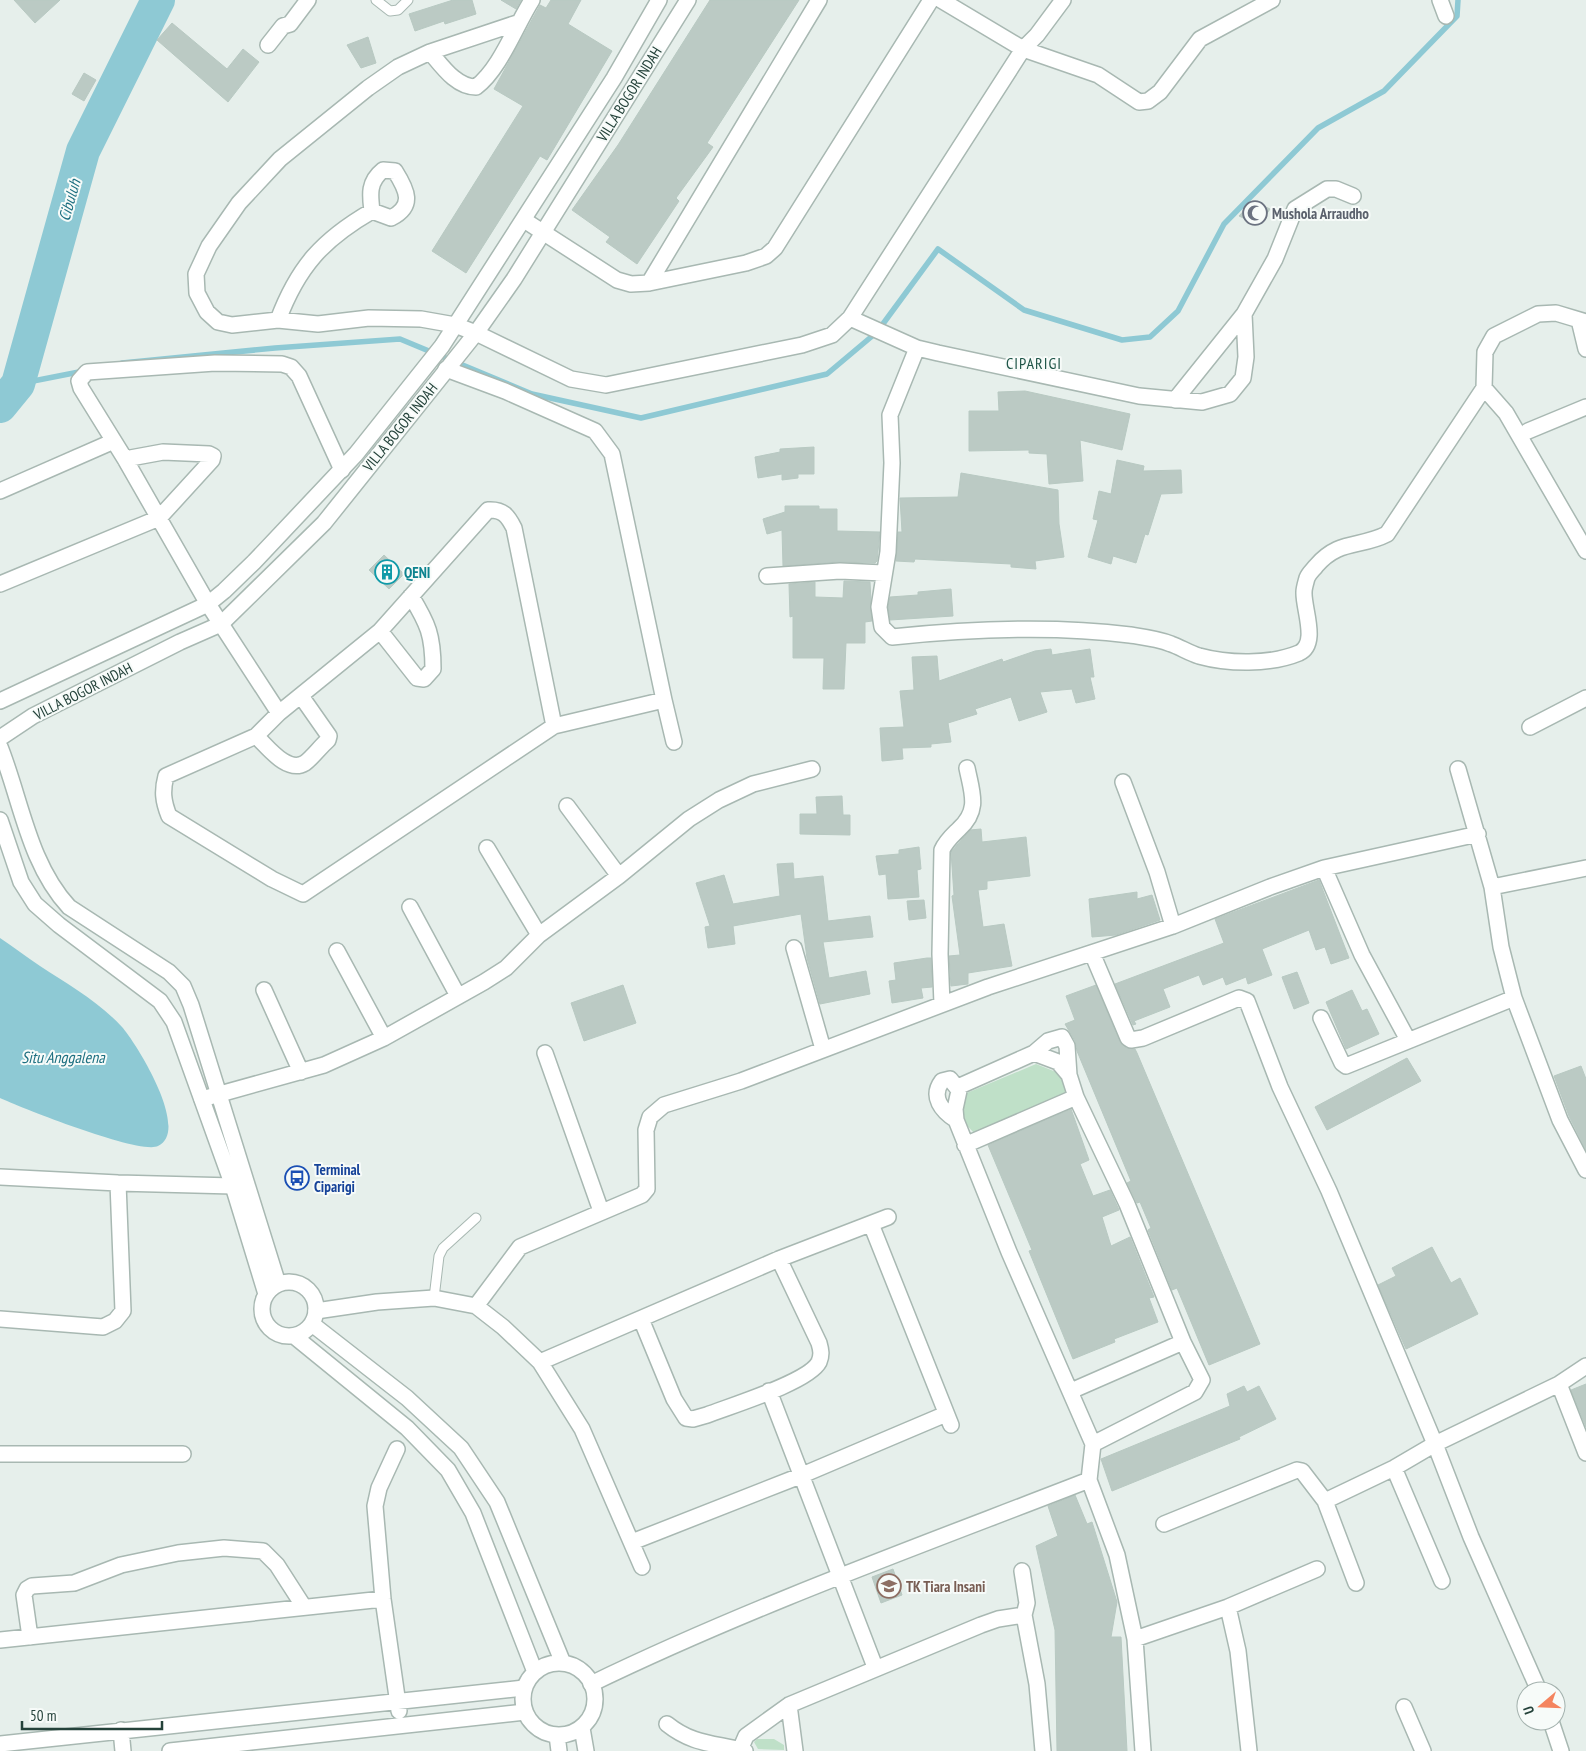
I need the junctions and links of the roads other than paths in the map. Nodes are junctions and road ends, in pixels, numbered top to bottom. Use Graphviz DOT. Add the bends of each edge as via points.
graph roads {
  1 [pos="308,0"];
  2 [pos="376,0"];
  3 [pos="408,0"];
  4 [pos="532,0"];
  5 [pos="659,0"];
  6 [pos="688,0"];
  7 [pos="819,0"];
  8 [pos="931,0"];
  9 [pos="941,0"];
  10 [pos="1063,0"];
  11 [pos="1272,0"];
  12 [pos="1440,0"];
  13 [pos="1446,16"];
  14 [pos="517,23"];
  15 [pos="268,45"];
  16 [pos="1023,48"];
  17 [pos="430,52"];
  18 [pos="1353,196"];
  19 [pos="372,211"];
  20 [pos="524,220"];
  21 [pos="544,233"];
  22 [pos="649,283"];
  23 [pos="1244,314"];
  24 [pos="850,318"];
  25 [pos="278,320"];
  26 [pos="1583,321"];
  27 [pos="455,326"];
  28 [pos="476,333"];
  29 [pos="917,348"];
  30 [pos="1586,348"];
  31 [pos="450,365"];
  32 [pos="1484,388"];
  33 [pos="1175,400"];
  34 [pos="1586,407"];
  35 [pos="1528,431"];
  36 [pos="114,441"];
  37 [pos="125,459"];
  38 [pos="342,470"];
  39 [pos="0,491"];
  40 [pos="158,518"];
  41 [pos="1586,551"];
  42 [pos="883,573"];
  43 [pos="767,576"];
  44 [pos="0,584"];
  45 [pos="412,596"];
  46 [pos="208,604"];
  47 [pos="221,624"];
  48 [pos="380,631"];
  49 [pos="301,696"];
  50 [pos="1586,698"];
  51 [pos="664,700"];
  52 [pos="0,701"];
  53 [pos="279,713"];
  54 [pos="554,726"];
  55 [pos="1530,727"];
  56 [pos="256,736"];
  57 [pos="0,738"];
  58 [pos="674,742"];
  59 [pos="0,747"];
  60 [pos="966,768"];
  61 [pos="1458,769"];
  62 [pos="812,770"];
  63 [pos="1123,782"];
  64 [pos="567,806"];
  65 [pos="0,820"];
  66 [pos="1478,834"];
  67 [pos="487,848"];
  68 [pos="1324,868"];
  69 [pos="1586,868"];
  70 [pos="619,876"];
  71 [pos="1492,887"];
  72 [pos="410,907"];
  73 [pos="1173,926"];
  74 [pos="539,935"];
  75 [pos="794,948"];
  76 [pos="337,952"];
  77 [pos="1092,953"];
  78 [pos="264,990"];
  79 [pos="458,996"];
  80 [pos="1514,998"];
  81 [pos="942,1004"];
  82 [pos="1321,1018"];
  83 [pos="384,1038"];
  84 [pos="1408,1040"];
  85 [pos="822,1049"];
  86 [pos="544,1053"];
  87 [pos="1034,1053"];
  88 [pos="300,1072"];
  89 [pos="1069,1075"];
  90 [pos="219,1094"];
  91 [pos="1076,1097"];
  92 [pos="202,1098"];
  93 [pos="965,1145"];
  94 [pos="1584,1160"];
  95 [pos="0,1177"];
  96 [pos="118,1183"];
  97 [pos="239,1184"];
  98 [pos="601,1210"];
  99 [pos="476,1218"];
  100 [pos="888,1218"];
  101 [pos="871,1224"];
  102 [pos="778,1259"];
  103 [pos="272,1289"];
  104 [pos="434,1298"];
  105 [pos="476,1306"];
  106 [pos="314,1318"];
  107 [pos="641,1318"];
  108 [pos="0,1319"];
  109 [pos="294,1336"];
  110 [pos="1182,1342"];
  111 [pos="540,1362"];
  112 [pos="1586,1366"];
  113 [pos="1559,1384"];
  114 [pos="769,1391"];
  115 [pos="1071,1391"];
  116 [pos="1093,1444"];
  117 [pos="1435,1444"];
  118 [pos="397,1449"];
  119 [pos="1586,1452"];
  120 [pos="0,1454"];
  121 [pos="183,1454"];
  122 [pos="1394,1468"];
  123 [pos="800,1476"];
  124 [pos="1089,1480"];
  125 [pos="1325,1501"];
  126 [pos="1164,1524"];
  127 [pos="632,1542"];
  128 [pos="642,1567"];
  129 [pos="1317,1569"];
  130 [pos="1022,1571"];
  131 [pos="840,1577"];
  132 [pos="1442,1581"];
  133 [pos="1356,1583"];
  134 [pos="383,1599"];
  135 [pos="304,1607"];
  136 [pos="1228,1607"];
  137 [pos="1024,1615"];
  138 [pos="30,1637"];
  139 [pos="1135,1639"];
  140 [pos="0,1640"];
  141 [pos="563,1663"];
  142 [pos="875,1668"];
  143 [pos="535,1672"];
  144 [pos="1535,1681"];
  145 [pos="591,1684"];
  146 [pos="524,1688"];
  147 [pos="398,1703"];
  148 [pos="789,1705"];
  149 [pos="1404,1708"];
  150 [pos="525,1712"];
  151 [pos="667,1724"];
  152 [pos="400,1725"];
  153 [pos="582,1728"];
  154 [pos="121,1730"];
  155 [pos="1554,1731"];
  156 [pos="556,1735"];
  157 [pos="0,1744"];
  158 [pos="743,1750"];
  159 [pos="123,1751"];
  160 [pos="170,1751"];
  161 [pos="559,1751"];
  162 [pos="586,1751"];
  163 [pos="795,1751"];
  164 [pos="1043,1751"];
  165 [pos="1143,1751"];
  166 [pos="1250,1751"];
  167 [pos="1423,1751"];
  168 [pos="1561,1751"];
  1 -- 15 [label="street"];
  2 -- 3 [label="lane" via="390,11 398,10"];
  4 -- 14 [label="street"];
  5 -- 20 [label="street, VILLA BOGOR INDAH"];
  6 -- 21 [label="street, VILLA BOGOR INDAH"];
  7 -- 22 [label="street"];
  8 -- 22 [label="street" via="775,248 766,256 746,263"];
  9 -- 16 [label="street"];
  10 -- 16 [label="street"];
  11 -- 16 [label="street" via="1200,39 1160,92 1148,101 1139,102 1098,75"];
  12 -- 13 [label="street"];
  14 -- 17 [label="street"];
  14 -- 17 [label="street" via="490,76 476,87 459,82"];
  16 -- 24 [label="street"];
  17 -- 25 [label="street" via="398,67 368,88 280,159 239,203 209,246 196,274 197,293 207,312 218,322 232,325"];
  18 -- 23 [label="street" via="1327,189 1295,209 1276,259"];
  19 -- 25 [label="street" via="347,226 308,261 288,292"];
  20 -- 21 [label="street"];
  20 -- 27 [label="street, VILLA BOGOR INDAH"];
  21 -- 22 [label="street" via="617,280 631,284"];
  21 -- 28 [label="street, VILLA BOGOR INDAH"];
  23 -- 33 [label="street"];
  23 -- 33 [label="street" via="1246,357 1243,378 1230,394 1202,402"];
  24 -- 28 [label="street" via="832,335 802,345 606,385 571,379"];
  24 -- 29 [label="street"];
  25 -- 27 [label="street" via="318,324 369,318 404,319"];
  26 -- 30 [label="street"];
  26 -- 32 [label="street" via="1556,313 1538,314 1494,336 1485,352"];
  27 -- 28 [label="street"];
  27 -- 38 [label="street, VILLA BOGOR INDAH"];
  28 -- 31 [label="street, VILLA BOGOR INDAH"];
  29 -- 33 [label="street" via="1138,396"];
  29 -- 42 [label="street" via="890,415 892,462 888,552"];
  31 -- 47 [label="street, VILLA BOGOR INDAH" via="324,523"];
  31 -- 51 [label="street" via="595,431 607,445 612,454"];
  32 -- 41 [label="street" via="1506,413"];
  32 -- 42 [label="street" via="1387,534 1340,547 1321,560 1308,575 1304,592 1309,639 1300,652 1233,663 1198,656 1170,643 1130,635 1053,630 956,630 892,637 882,627 878,607"];
  34 -- 35 [label="street"];
  36 -- 37 [label="street"];
  36 -- 38 [label="street" via="81,388 79,381 87,372 215,363 282,364 292,367 299,376"];
  36 -- 39 [label="street"];
  37 -- 40 [label="street"];
  37 -- 40 [label="street" via="163,452 213,456"];
  38 -- 46 [label="street, VILLA BOGOR INDAH" via="254,562"];
  40 -- 44 [label="street"];
  40 -- 46 [label="street"];
  42 -- 43 [label="street" via="840,571"];
  45 -- 48 [label="street"];
  45 -- 48 [label="street" via="426,621 433,643 433,669 424,679 417,678"];
  45 -- 54 [label="street" via="488,510 501,511 509,517 514,528"];
  46 -- 47 [label="street"];
  46 -- 52 [label="street, VILLA BOGOR INDAH"];
  47 -- 53 [label="street"];
  47 -- 57 [label="street, VILLA BOGOR INDAH" via="34,716"];
  48 -- 49 [label="street"];
  49 -- 53 [label="street"];
  49 -- 56 [label="street" via="329,736 304,764 284,762"];
  50 -- 55 [label="street"];
  51 -- 54 [label="street"];
  51 -- 58 [label="street"];
  53 -- 56 [label="street"];
  54 -- 56 [label="street" via="303,894 169,816 164,804 162,790 166,776"];
  59 -- 90 [label="street" via="44,873 52,887 69,907 169,972 183,986"];
  60 -- 81 [label="street" via="972,815 945,842 942,850"];
  61 -- 66 [label="street"];
  62 -- 70 [label="street" via="753,784 719,800 689,819"];
  63 -- 73 [label="street" via="1157,872"];
  64 -- 70 [label="street"];
  65 -- 92 [label="street" via="21,882 35,904 160,1001 174,1022"];
  66 -- 68 [label="street"];
  66 -- 71 [label="street"];
  67 -- 74 [label="street"];
  68 -- 73 [label="street"];
  68 -- 84 [label="street" via="1362,955"];
  69 -- 71 [label="street"];
  70 -- 74 [label="street"];
  71 -- 80 [label="street" via="1501,947"];
  72 -- 79 [label="street"];
  73 -- 77 [label="street"];
  74 -- 79 [label="street" via="506,968"];
  75 -- 85 [label="street"];
  76 -- 83 [label="street"];
  77 -- 81 [label="street"];
  77 -- 117 [label="street" via="1131,1040 1239,998 1247,1001 1280,1087 1330,1191"];
  78 -- 88 [label="street"];
  79 -- 83 [label="street"];
  80 -- 84 [label="street"];
  80 -- 94 [label="street" via="1552,1102"];
  81 -- 85 [label="street"];
  82 -- 84 [label="street" via="1346,1066"];
  83 -- 88 [label="street" via="324,1065"];
  85 -- 98 [label="street" via="656,1110 650,1116 645,1141 647,1189 642,1195"];
  86 -- 98 [label="street"];
  87 -- 89 [label="street" via="1058,1062"];
  87 -- 89 [label="street" via="1048,1041 1062,1037 1067,1046"];
  87 -- 93 [label="street" via="961,1084 955,1109"];
  88 -- 90 [label="street"];
  89 -- 91 [label="street"];
  90 -- 92 [label="street"];
  90 -- 97 [label="street"];
  91 -- 93 [label="street"];
  91 -- 110 [label="street" via="1126,1204"];
  92 -- 97 [label="street"];
  93 -- 115 [label="street"];
  95 -- 96 [label="street"];
  96 -- 97 [label="street"];
  96 -- 108 [label="street" via="123,1311 115,1322 103,1327"];
  97 -- 103 [label="street"];
  98 -- 105 [label="street" via="520,1247"];
  99 -- 104 [label="lane" via="443,1248 439,1256"];
  100 -- 101 [label="street"];
  101 -- 102 [label="street"];
  101 -- 123 [label="street" via="948,1420"];
  102 -- 107 [label="street"];
  102 -- 114 [label="street" via="822,1354 812,1370"];
  103 -- 106 [label="street" via="289,1282 306,1288 315,1300"];
  103 -- 109 [label="street" via="262,1307 266,1325 279,1335"];
  104 -- 105 [label="street"];
  104 -- 106 [label="street" via="377,1302"];
  105 -- 111 [label="street"];
  106 -- 109 [label="street" via="302,1334"];
  106 -- 141 [label="street" via="461,1448 497,1502"];
  107 -- 111 [label="street"];
  107 -- 114 [label="street" via="674,1400 686,1418 707,1415"];
  109 -- 143 [label="street" via="407,1428 448,1470 473,1513"];
  110 -- 115 [label="street"];
  110 -- 116 [label="street" via="1201,1374 1199,1389"];
  111 -- 127 [label="street" via="582,1429"];
  112 -- 113 [label="street"];
  113 -- 117 [label="street"];
  113 -- 119 [label="street"];
  114 -- 123 [label="street"];
  115 -- 116 [label="street"];
  116 -- 124 [label="street"];
  117 -- 122 [label="street"];
  117 -- 144 [label="street" via="1471,1537"];
  118 -- 134 [label="street" via="379,1488 375,1506"];
  120 -- 121 [label="street"];
  122 -- 125 [label="street"];
  122 -- 132 [label="street"];
  123 -- 127 [label="street"];
  123 -- 131 [label="street"];
  124 -- 131 [label="street"];
  124 -- 139 [label="street" via="1117,1555"];
  125 -- 126 [label="street" via="1302,1471 1297,1470"];
  125 -- 133 [label="street"];
  127 -- 128 [label="street"];
  129 -- 136 [label="street"];
  130 -- 137 [label="street" via="1027,1603"];
  131 -- 142 [label="street"];
  131 -- 145 [label="street" via="655,1653"];
  134 -- 135 [label="street"];
  134 -- 147 [label="street"];
  135 -- 138 [label="street"];
  135 -- 138 [label="street" via="263,1551 232,1548 199,1550 121,1565 74,1582 32,1586 24,1595"];
  136 -- 139 [label="street"];
  136 -- 166 [label="street" via="1238,1651"];
  137 -- 142 [label="street" via="990,1622"];
  137 -- 164 [label="street" via="1037,1684"];
  138 -- 140 [label="street"];
  139 -- 165 [label="street"];
  141 -- 143 [label="street" via="548,1665"];
  141 -- 145 [label="street" via="581,1670"];
  142 -- 148 [label="street"];
  143 -- 146 [label="street"];
  145 -- 153 [label="street" via="594,1704"];
  146 -- 147 [label="street"];
  146 -- 150 [label="street"];
  147 -- 152 [label="street"];
  147 -- 154 [label="street"];
  148 -- 158 [label="street" via="746,1736"];
  148 -- 163 [label="street"];
  149 -- 167 [label="street"];
  150 -- 152 [label="street"];
  150 -- 156 [label="street" via="538,1728"];
  151 -- 158 [label="street" via="687,1738"];
  152 -- 160 [label="street"];
  153 -- 156 [label="street"];
  153 -- 162 [label="street"];
  154 -- 157 [label="street"];
  154 -- 159 [label="street"];
  155 -- 168 [label="street"];
  156 -- 161 [label="street"];
}
